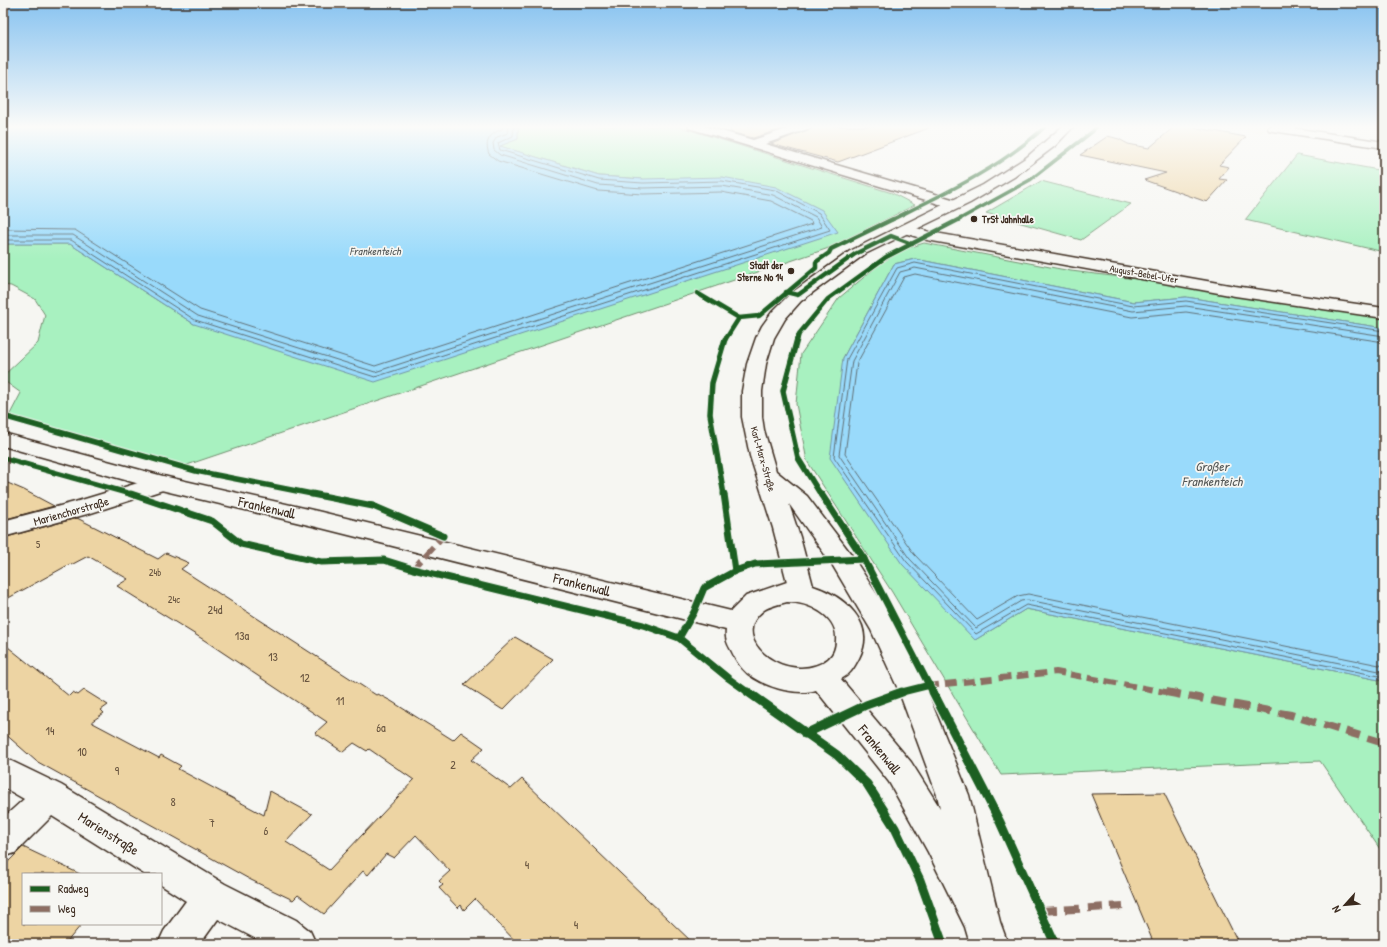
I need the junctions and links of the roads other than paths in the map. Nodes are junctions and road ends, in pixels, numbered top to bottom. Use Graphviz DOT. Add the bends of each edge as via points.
graph roads {
  1 [pos="841,170"];
  2 [pos="1018,170"];
  3 [pos="954,204"];
  4 [pos="906,229"];
  5 [pos="1384,313"];
  6 [pos="3,440"];
  7 [pos="765,473"];
  8 [pos="161,483"];
  9 [pos="3,529"];
  10 [pos="802,593"];
  11 [pos="739,623"];
  12 [pos="822,676"];
  13 [pos="3,771"];
  14 [pos="50,796"];
  15 [pos="3,841"];
  16 [pos="212,897"];
  17 [pos="985,933"];
  18 [pos="177,944"];
  19 [pos="297,944"];
  1 -- 3 [label="street"];
  2 -- 3 [label="street, Karl-Marx-Straße"];
  3 -- 4 [label="street, Karl-Marx-Straße"];
  4 -- 5 [label="street, August-Bebel-Ufer" via="927,236 1235,290"];
  4 -- 7 [label="street, Karl-Marx-Straße" via="856,254 808,288 777,317 764,342 752,384 754,432"];
  6 -- 8 [label="street, Frankenwall"];
  7 -- 10 [label="street, Karl-Marx-Straße" via="782,518"];
  7 -- 17 [label="street" via="799,500 842,560 883,627 912,689 953,795"];
  8 -- 9 [label="street, Marienchorstraße" via="51,518"];
  8 -- 11 [label="street, Frankenwall"];
  10 -- 11 [label="street" via="786,592 755,601 745,610"];
  10 -- 12 [label="street" via="821,599 836,609 847,623 851,639 848,654 838,667"];
  11 -- 12 [label="street" via="738,636 743,650 753,663 767,673 797,679"];
  12 -- 17 [label="street, Frankenwall" via="900,772 940,840"];
  13 -- 14 [label="street, Marienstraße"];
  14 -- 15 [label="street"];
  14 -- 16 [label="street, Marienstraße"];
  16 -- 18 [label="street"];
  16 -- 19 [label="street, Marienstraße"];
}
